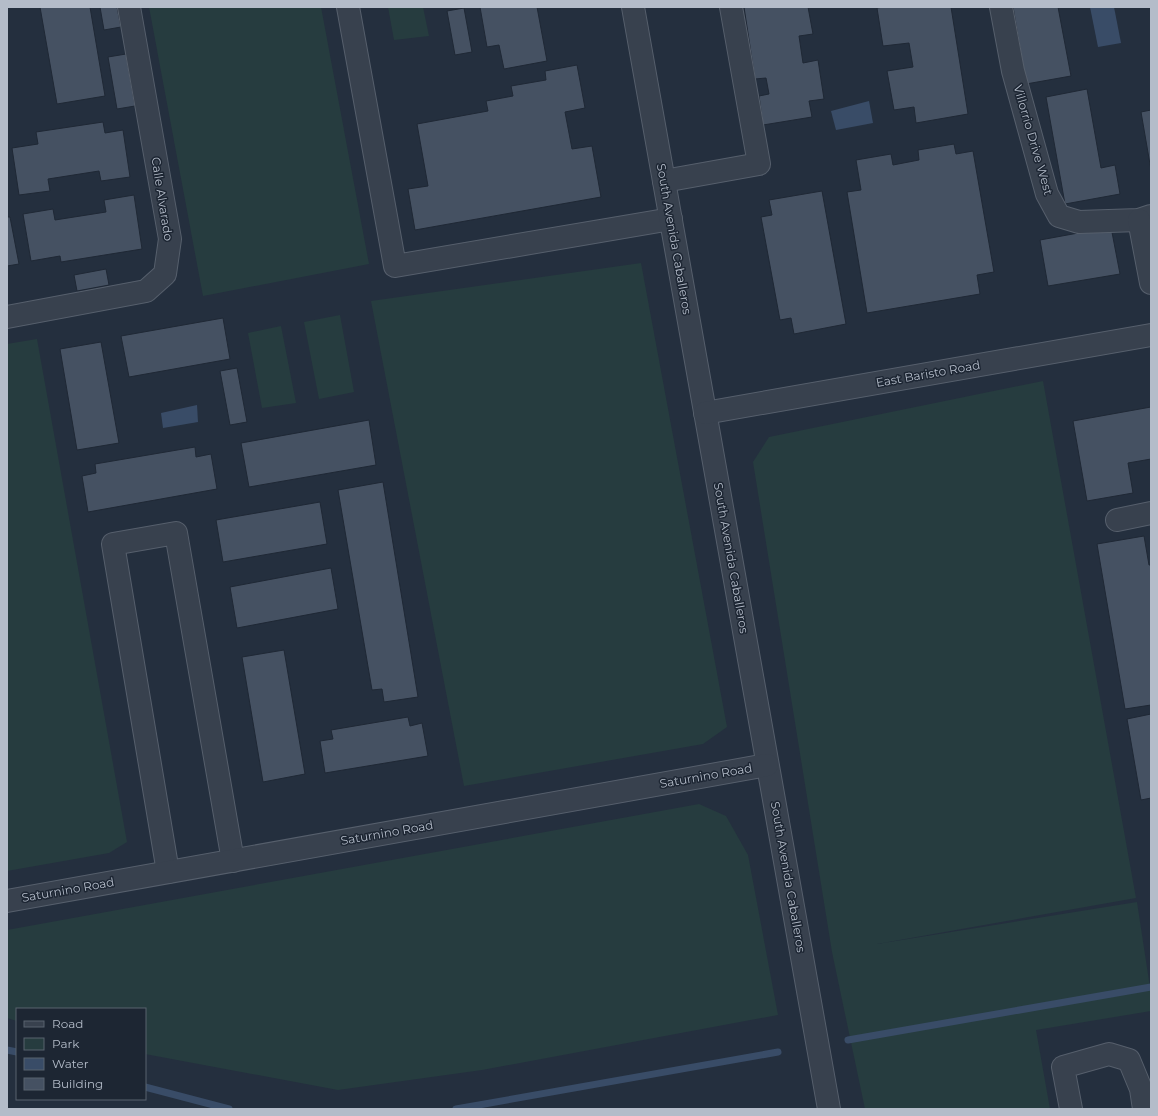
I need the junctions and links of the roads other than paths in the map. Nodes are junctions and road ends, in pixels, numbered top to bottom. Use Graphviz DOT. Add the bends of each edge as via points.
graph roads {
  1 [pos="129,7"];
  2 [pos="348,7"];
  3 [pos="633,7"];
  4 [pos="731,7"];
  5 [pos="1001,7"];
  6 [pos="664,181"];
  7 [pos="1145,218"];
  8 [pos="670,220"];
  9 [pos="1151,283"];
  10 [pos="7,316"];
  11 [pos="1151,335"];
  12 [pos="705,413"];
  13 [pos="1151,513"];
  14 [pos="1118,520"];
  15 [pos="767,765"];
  16 [pos="233,861"];
  17 [pos="168,872"];
  18 [pos="7,901"];
  19 [pos="829,1109"];
  20 [pos="1071,1109"];
  21 [pos="1144,1109"];
  1 -- 10 [label="street, Calle Alvarado" via="170,239 165,274 146,291"];
  2 -- 8 [label="street" via="395,266"];
  3 -- 6 [label="street, South Avenida Caballeros"];
  4 -- 6 [label="street" via="759,164"];
  5 -- 7 [label="street, Villorrio Drive West" via="1013,71 1043,180 1047,194 1059,216 1080,222"];
  6 -- 8 [label="street, South Avenida Caballeros"];
  7 -- 9 [label="street"];
  8 -- 12 [label="street, South Avenida Caballeros"];
  11 -- 12 [label="street, East Baristo Road"];
  12 -- 15 [label="street, South Avenida Caballeros"];
  13 -- 14 [label="street"];
  15 -- 16 [label="street, Saturnino Road"];
  15 -- 19 [label="street, South Avenida Caballeros"];
  16 -- 17 [label="street, Saturnino Road"];
  16 -- 17 [label="street" via="176,533 113,544"];
  17 -- 18 [label="street, Saturnino Road"];
  20 -- 21 [label="street" via="1063,1067 1108,1054 1129,1060 1141,1089"];
}
